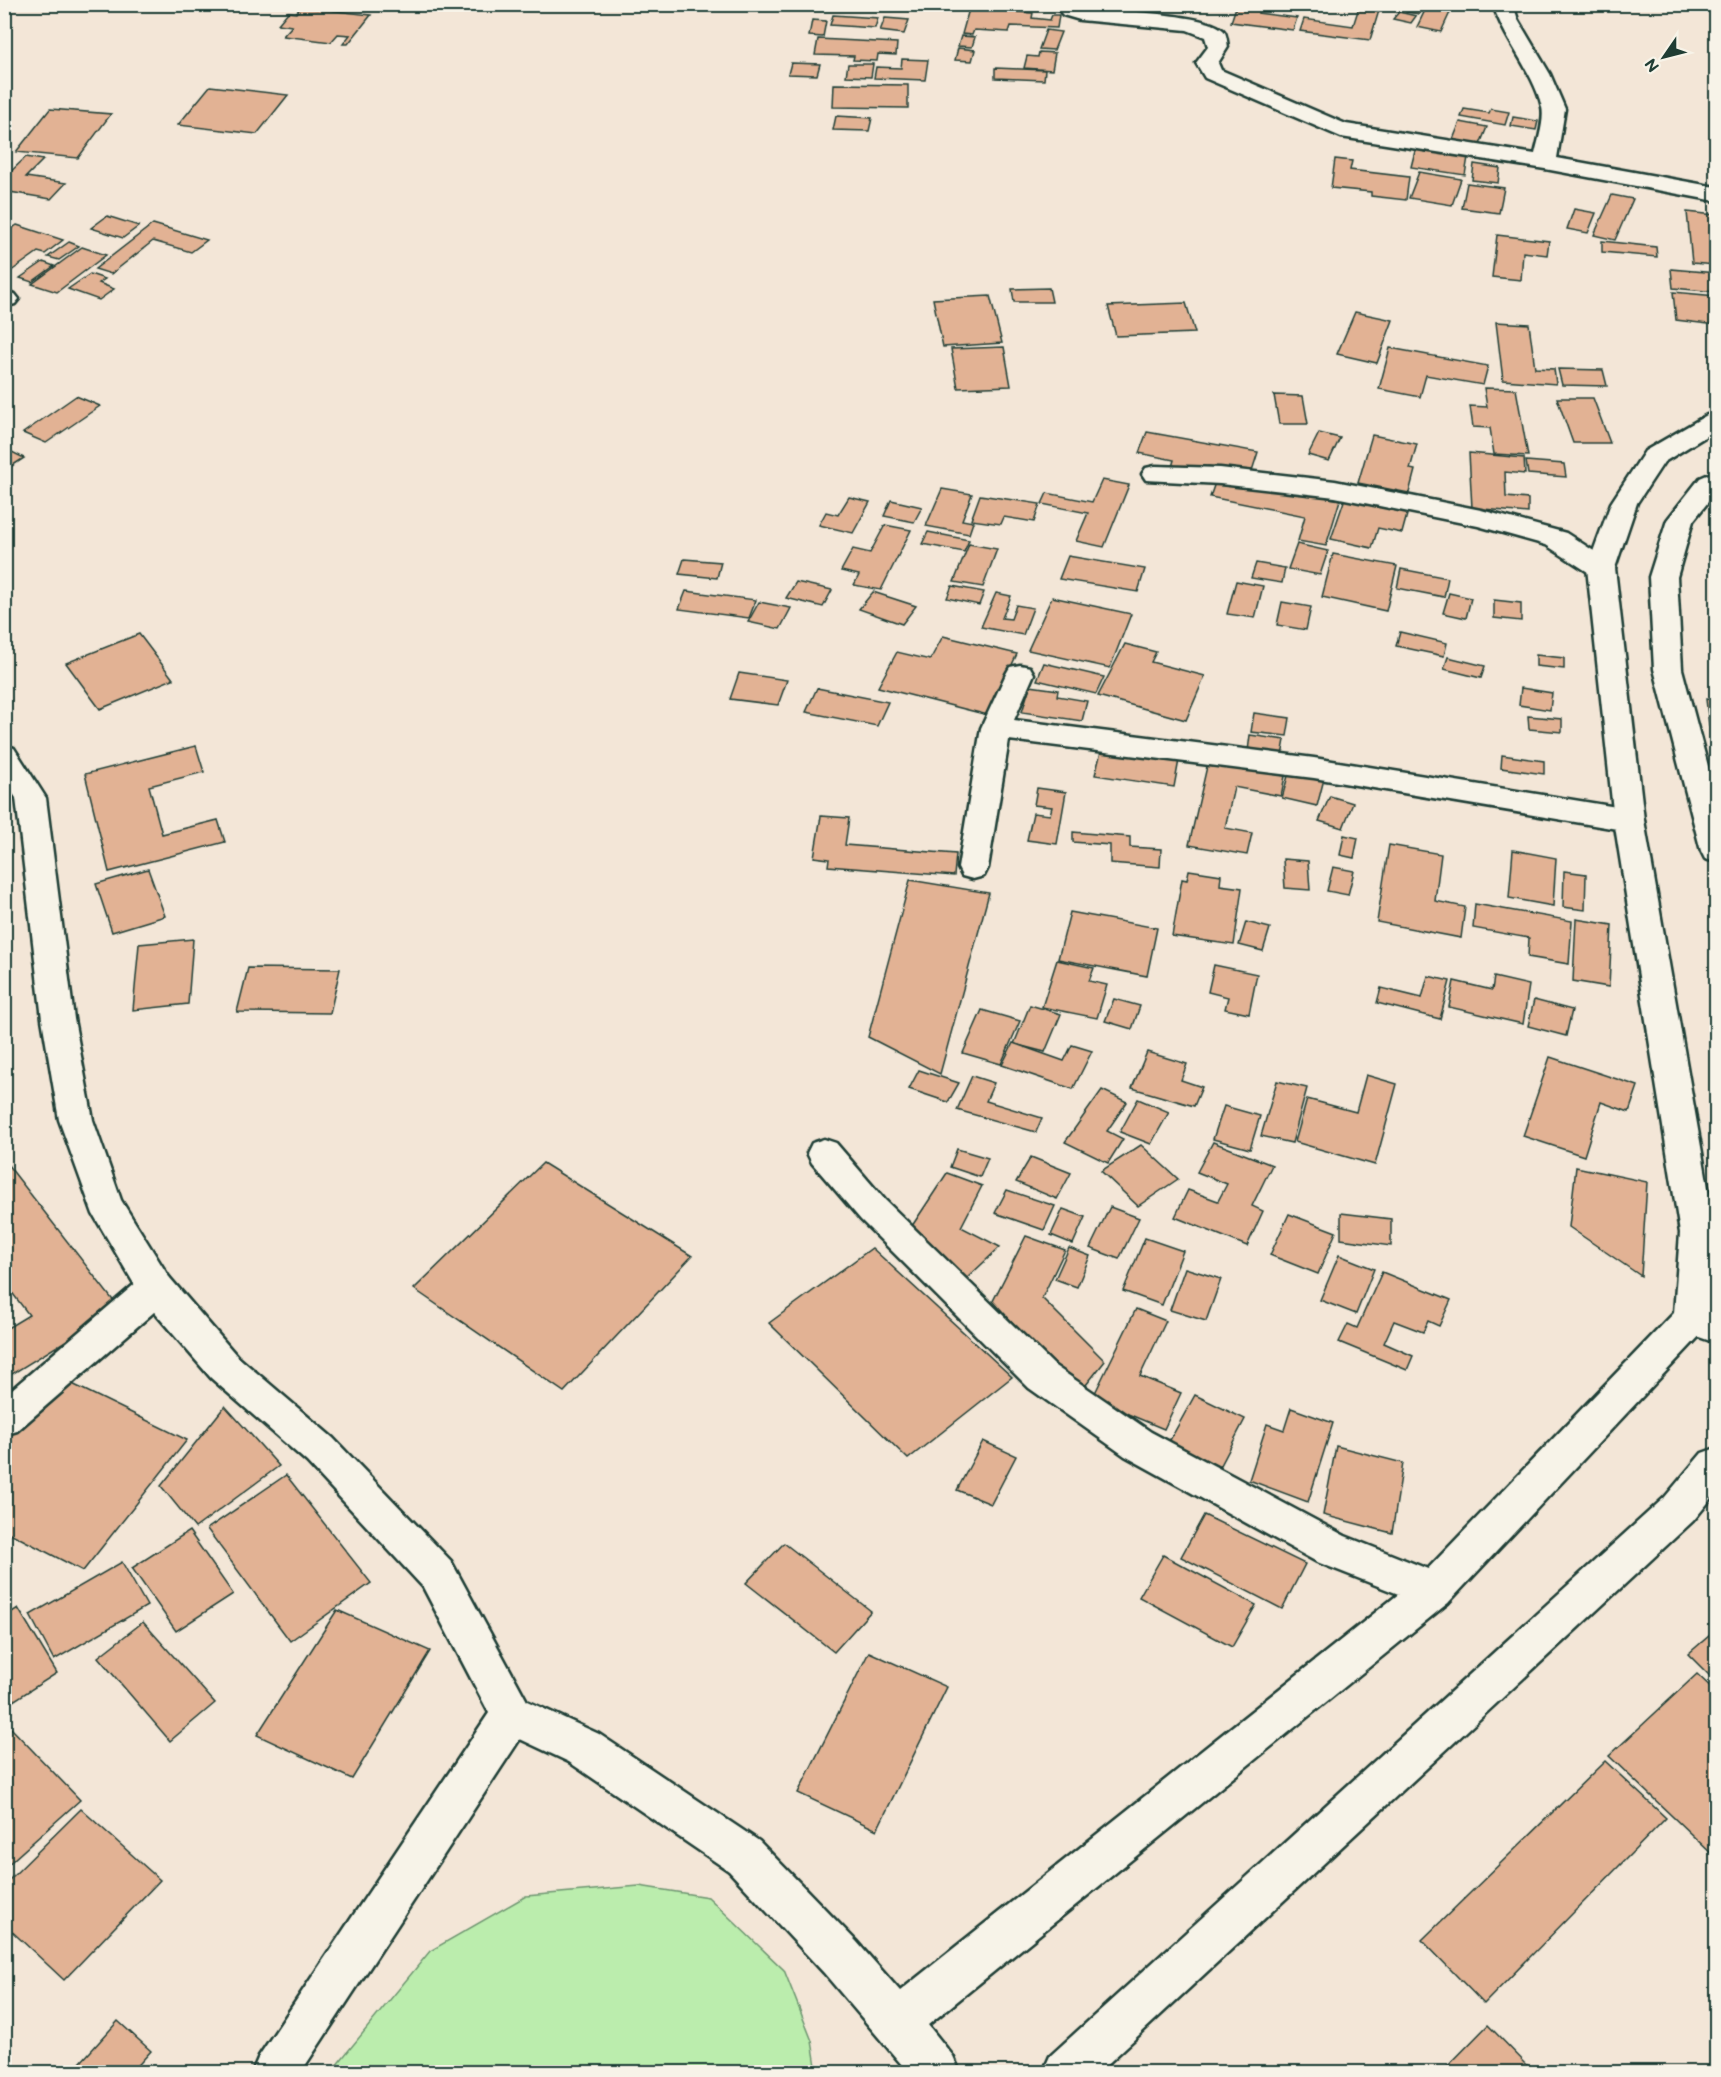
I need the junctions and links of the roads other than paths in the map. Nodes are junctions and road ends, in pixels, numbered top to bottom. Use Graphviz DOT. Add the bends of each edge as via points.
graph roads {
  1 [pos="1064,4"];
  2 [pos="1503,4"];
  3 [pos="1545,162"];
  4 [pos="1716,194"];
  5 [pos="1716,420"];
  6 [pos="1155,474"];
  7 [pos="1716,479"];
  8 [pos="1601,568"];
  9 [pos="1020,674"];
  10 [pos="996,728"];
  11 [pos="4,755"];
  12 [pos="1629,820"];
  13 [pos="1716,851"];
  14 [pos="973,868"];
  15 [pos="824,1153"];
  16 [pos="156,1288"];
  17 [pos="1704,1324"];
  18 [pos="4,1419"];
  19 [pos="1716,1465"];
  20 [pos="1434,1590"];
  21 [pos="512,1715"];
  22 [pos="897,2022"];
  23 [pos="275,2073"];
  24 [pos="937,2073"];
  25 [pos="1066,2073"];
  1 -- 3 [label="main road" via="1080,14 1190,24 1215,33 1218,46 1207,63 1212,74 1341,130"];
  2 -- 3 [label="main road" via="1554,109"];
  3 -- 4 [label="main road"];
  5 -- 8 [label="main road" via="1654,457 1624,503"];
  6 -- 8 [label="main road" via="1220,476 1335,489 1481,518 1556,539"];
  7 -- 13 [label="main road" via="1680,520 1663,577 1668,669"];
  8 -- 12 [label="main road"];
  9 -- 10 [label="main road"];
  10 -- 12 [label="main road" via="1314,768"];
  10 -- 14 [label="main road"];
  11 -- 16 [label="main road" via="31,798 58,1019 76,1120 105,1204"];
  12 -- 17 [label="main road" via="1698,1233"];
  15 -- 20 [label="main road" via="873,1210 1042,1377 1138,1444 1331,1550"];
  16 -- 18 [label="main road"];
  16 -- 21 [label="main road" via="224,1367 320,1450 437,1574"];
  17 -- 20 [label="main road"];
  19 -- 25 [label="main road" via="1679,1509"];
  20 -- 22 [label="main road"];
  21 -- 22 [label="main road" via="584,1748 744,1856"];
  21 -- 23 [label="main road"];
  22 -- 24 [label="main road"];
}
